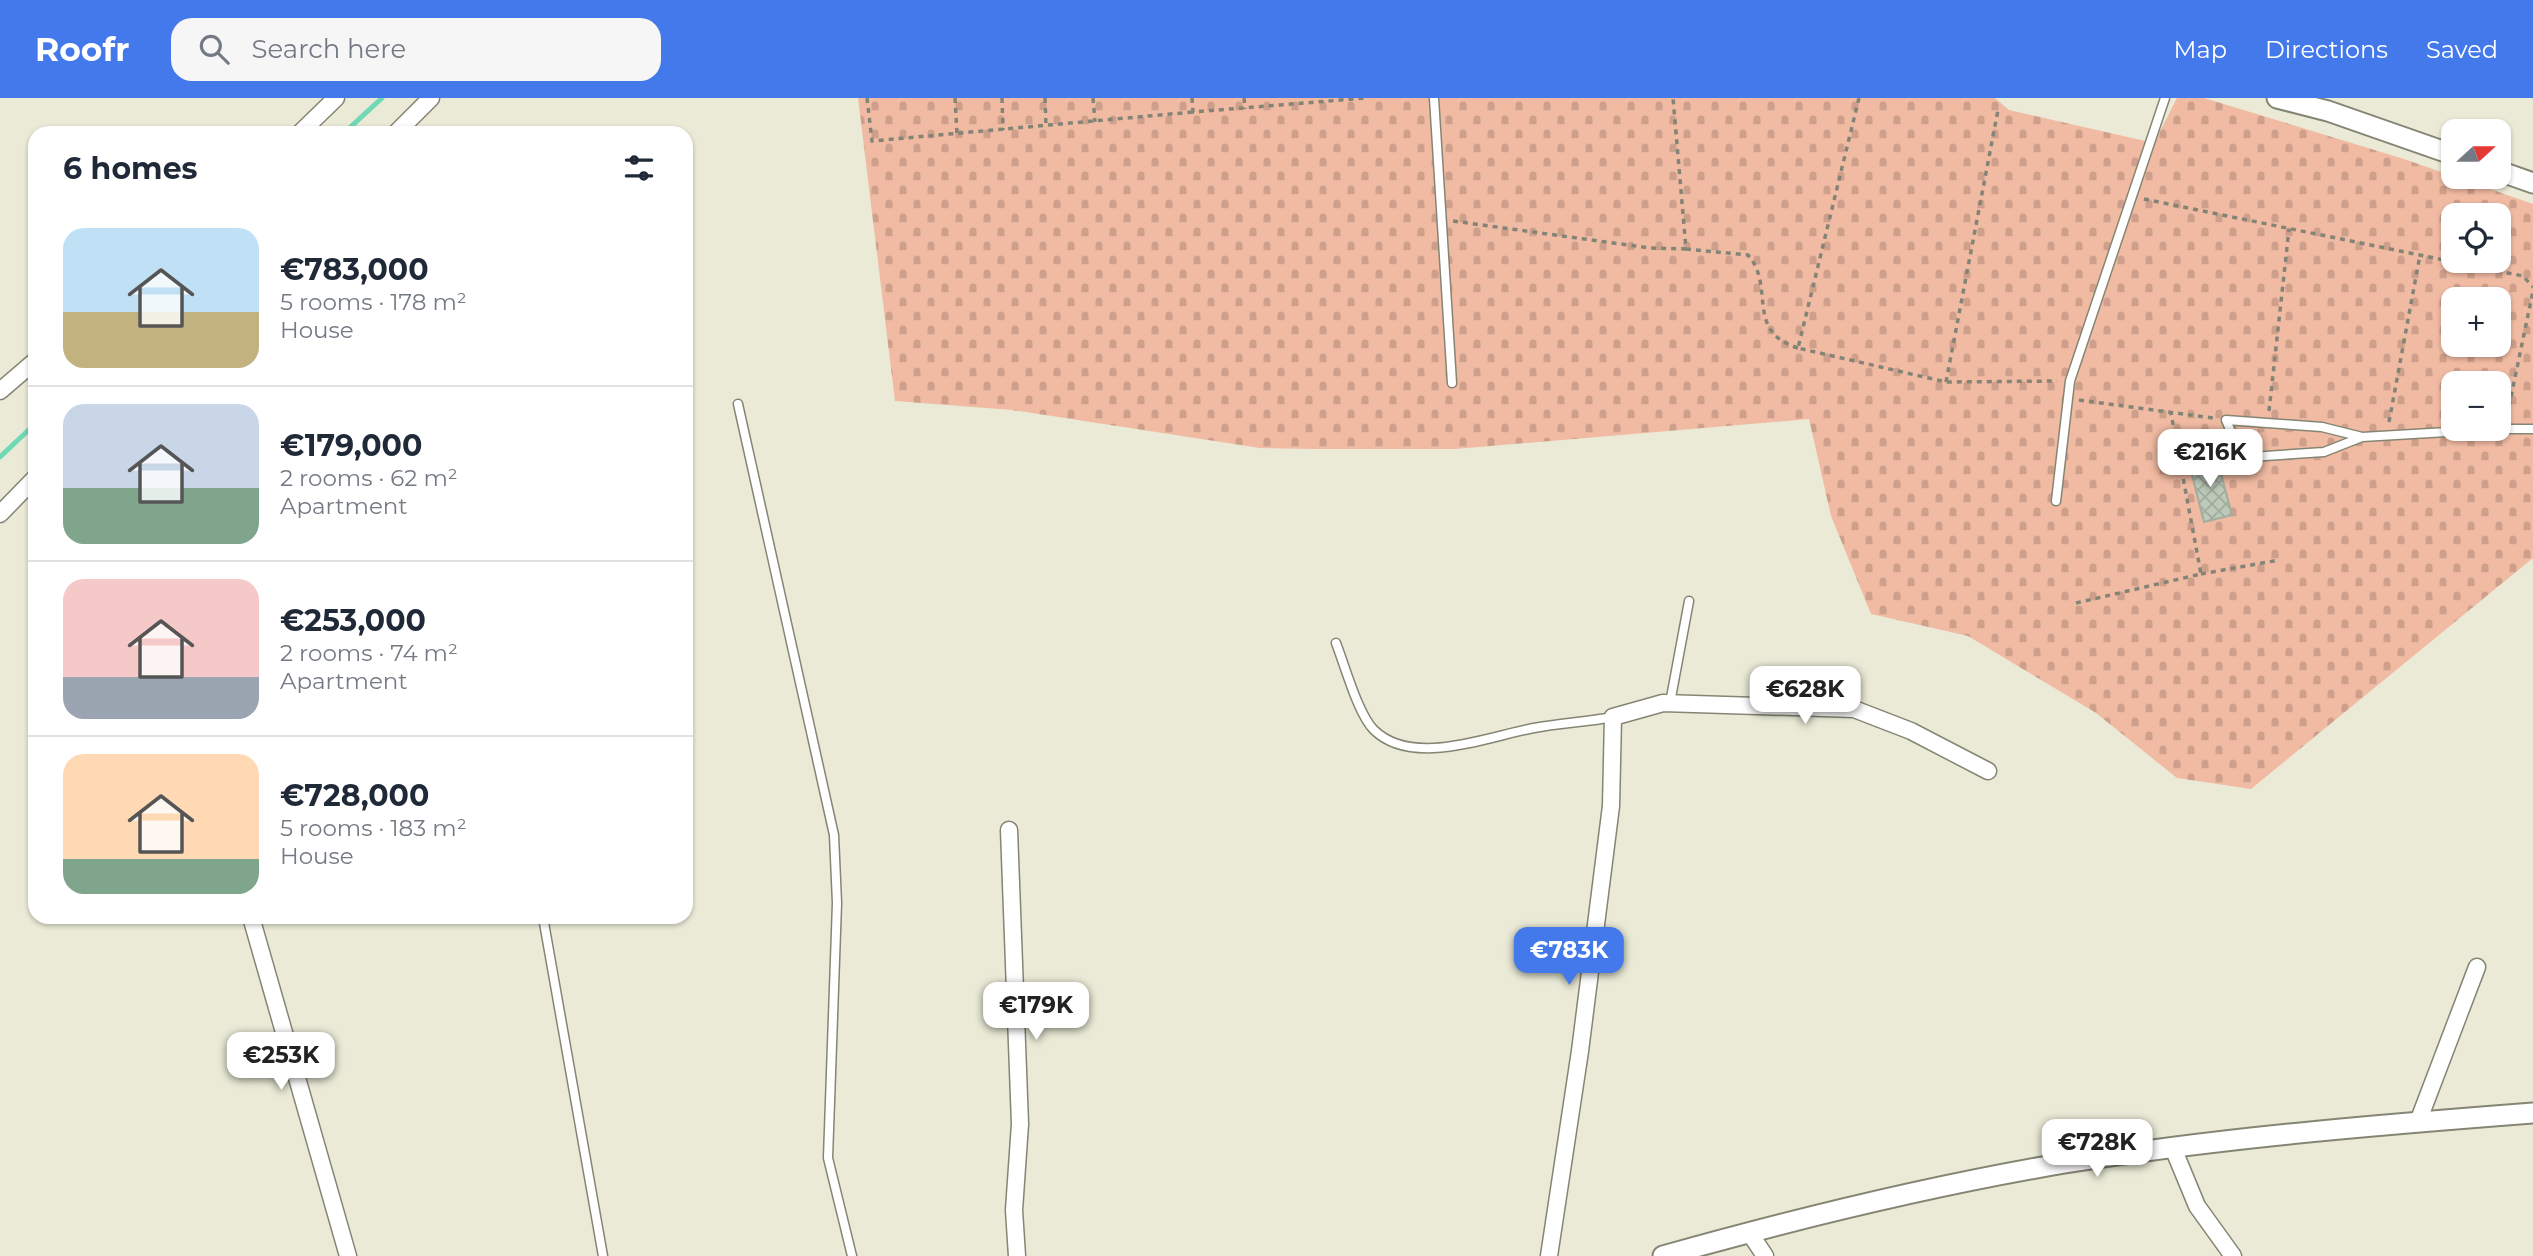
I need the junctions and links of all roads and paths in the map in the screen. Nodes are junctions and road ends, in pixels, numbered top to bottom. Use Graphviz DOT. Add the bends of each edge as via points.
graph roads {
  1 [pos="336,98"];
  2 [pos="431,98"];
  3 [pos="867,98"];
  4 [pos="955,98"];
  5 [pos="1002,98"];
  6 [pos="1045,98"];
  7 [pos="1093,98"];
  8 [pos="1192,98"];
  9 [pos="1244,98"];
  10 [pos="1290,98"];
  11 [pos="1366,98"];
  12 [pos="1434,98"];
  13 [pos="1673,98"];
  14 [pos="1859,98"];
  15 [pos="2165,98"];
  16 [pos="2277,98"];
  17 [pos="1335,100"];
  18 [pos="1291,104"];
  19 [pos="1245,109"];
  20 [pos="1998,110"];
  21 [pos="1193,112"];
  22 [pos="1095,122"];
  23 [pos="307,126"];
  24 [pos="403,126"];
  25 [pos="1046,127"];
  26 [pos="1003,130"];
  27 [pos="957,134"];
  28 [pos="2441,150"];
  29 [pos="2511,175"];
  30 [pos="2533,183"];
  31 [pos="2132,197"];
  32 [pos="1441,218"];
  33 [pos="2290,229"];
  34 [pos="1686,248"];
  35 [pos="2420,255"];
  36 [pos="2533,289"];
  37 [pos="1798,348"];
  38 [pos="28,367"];
  39 [pos="2070,381"];
  40 [pos="1946,382"];
  41 [pos="1452,383"];
  42 [pos="2511,385"];
  43 [pos="0,391"];
  44 [pos="2069,399"];
  45 [pos="738,404"];
  46 [pos="2172,413"];
  47 [pos="2226,420"];
  48 [pos="2268,421"];
  49 [pos="2511,429"];
  50 [pos="2533,429"];
  51 [pos="2441,432"];
  52 [pos="2387,435"];
  53 [pos="2362,437"];
  54 [pos="28,485"];
  55 [pos="2056,501"];
  56 [pos="0,514"];
  57 [pos="2279,560"];
  58 [pos="2202,574"];
  59 [pos="1689,601"];
  60 [pos="2076,603"];
  61 [pos="1336,643"];
  62 [pos="1670,703"];
  63 [pos="1613,718"];
  64 [pos="1988,771"];
  65 [pos="1009,830"];
  66 [pos="253,924"];
  67 [pos="544,924"];
  68 [pos="2477,967"];
  69 [pos="2533,1114"];
  70 [pos="2418,1122"];
  71 [pos="2173,1147"];
  72 [pos="1749,1232"];
  73 [pos="348,1256"];
  74 [pos="603,1256"];
  75 [pos="852,1256"];
  76 [pos="1017,1256"];
  77 [pos="1549,1256"];
  78 [pos="1663,1256"];
  79 [pos="1765,1256"];
  80 [pos="2233,1256"];
  1 -- 23 [label="street"];
  2 -- 24 [label="street"];
  3 -- 27 [label="path" via="872,141"];
  4 -- 27 [label="path"];
  5 -- 26 [label="path"];
  6 -- 25 [label="path"];
  7 -- 22 [label="path"];
  8 -- 21 [label="path"];
  9 -- 19 [label="path"];
  10 -- 18 [label="path"];
  11 -- 17 [label="path"];
  12 -- 32 [label="lane"];
  13 -- 34 [label="path"];
  14 -- 37 [label="path"];
  15 -- 31 [label="lane"];
  16 -- 28 [label="street"];
  17 -- 18 [label="path"];
  18 -- 19 [label="path"];
  19 -- 21 [label="path"];
  20 -- 40 [label="path"];
  21 -- 22 [label="path"];
  22 -- 25 [label="path"];
  25 -- 26 [label="path"];
  26 -- 27 [label="path"];
  29 -- 30 [label="street"];
  31 -- 33 [label="path"];
  31 -- 39 [label="lane"];
  32 -- 34 [label="path" via="1637,246"];
  32 -- 41 [label="lane"];
  33 -- 35 [label="path"];
  33 -- 48 [label="path"];
  34 -- 37 [label="path" via="1748,255 1756,269 1768,326 1774,337"];
  35 -- 36 [label="path" via="2523,276"];
  35 -- 52 [label="path"];
  36 -- 42 [label="path"];
  37 -- 40 [label="path"];
  38 -- 43 [label="street"];
  39 -- 40 [label="path"];
  39 -- 44 [label="lane"];
  44 -- 46 [label="path"];
  44 -- 55 [label="lane"];
  45 -- 75 [label="lane" via="834,835 837,903 828,1158"];
  46 -- 47 [label="path"];
  46 -- 58 [label="path"];
  47 -- 48 [label="lane"];
  47 -- 53 [label="lane" via="2239,451 2250,457 2324,452"];
  48 -- 53 [label="lane"];
  49 -- 50 [label="lane"];
  51 -- 52 [label="lane"];
  52 -- 53 [label="lane"];
  54 -- 56 [label="street"];
  57 -- 58 [label="path"];
  58 -- 60 [label="path"];
  59 -- 62 [label="lane"];
  61 -- 63 [label="lane" via="1368,723 1380,735 1401,744 1442,748 1549,725"];
  62 -- 63 [label="street"];
  62 -- 64 [label="street" via="1854,709 1911,731"];
  63 -- 77 [label="street" via="1611,806"];
  65 -- 76 [label="street" via="1020,1124 1014,1210"];
  66 -- 73 [label="street"];
  67 -- 74 [label="lane"];
  68 -- 70 [label="street"];
  69 -- 70 [label="street"];
  70 -- 71 [label="street"];
  71 -- 72 [label="street" via="1909,1193"];
  71 -- 80 [label="street" via="2197,1206"];
  72 -- 78 [label="street"];
  72 -- 79 [label="street"];
}
